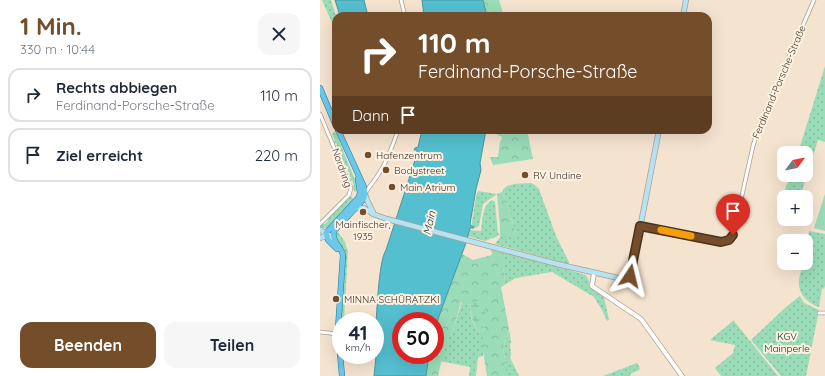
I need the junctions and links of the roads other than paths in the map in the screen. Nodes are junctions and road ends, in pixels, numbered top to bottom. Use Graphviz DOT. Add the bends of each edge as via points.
graph roads {
  1 [pos="401,0"];
  2 [pos="686,0"];
  3 [pos="814,0"];
  4 [pos="404,12"];
  5 [pos="684,12"];
  6 [pos="320,88"];
  7 [pos="320,114"];
  8 [pos="332,123"];
  9 [pos="335,134"];
  10 [pos="340,134"];
  11 [pos="396,134"];
  12 [pos="658,134"];
  13 [pos="356,172"];
  14 [pos="363,184"];
  15 [pos="370,185"];
  16 [pos="363,197"];
  17 [pos="356,208"];
  18 [pos="369,210"];
  19 [pos="376,215"];
  20 [pos="321,223"];
  21 [pos="640,226"];
  22 [pos="334,231"];
  23 [pos="323,233"];
  24 [pos="335,242"];
  25 [pos="343,260"];
  26 [pos="594,273"];
  27 [pos="339,312"];
  28 [pos="819,313"];
  29 [pos="825,313"];
  30 [pos="320,332"];
  31 [pos="332,333"];
  32 [pos="341,364"];
  33 [pos="342,376"];
  34 [pos="682,376"];
  1 -- 4 [label="street"];
  2 -- 5 [label="main road"];
  3 -- 21 [label="street, Ferdinand-Porsche-Straße" via="759,126 731,238 721,242"];
  6 -- 8 [label="main road"];
  7 -- 8 [label="street, Nordring"];
  9 -- 20 [label="street, Nordring" via="351,190"];
  10 -- 13 [label="main road"];
  11 -- 15 [label="street" via="380,172"];
  12 -- 21 [label="main road"];
  13 -- 14 [label="main road"];
  13 -- 16 [label="main road"];
  14 -- 15 [label="street"];
  14 -- 16 [label="main road"];
  15 -- 16 [label="street"];
  16 -- 17 [label="main road"];
  16 -- 18 [label="main road"];
  16 -- 19 [label="main road"];
  16 -- 23 [label="main road"];
  17 -- 18 [label="main road"];
  17 -- 22 [label="main road"];
  18 -- 19 [label="main road"];
  19 -- 26 [label="main road"];
  21 -- 26 [label="main road" via="631,275 628,279"];
  22 -- 23 [label="main road"];
  22 -- 24 [label="main road"];
  23 -- 24 [label="main road"];
  23 -- 25 [label="main road" via="339,251"];
  24 -- 25 [label="main road" via="342,250"];
  25 -- 27 [label="main road"];
  26 -- 34 [label="street" via="592,286 641,319"];
  28 -- 29 [label="street"];
  30 -- 31 [label="street"];
  32 -- 33 [label="main road"];
}
